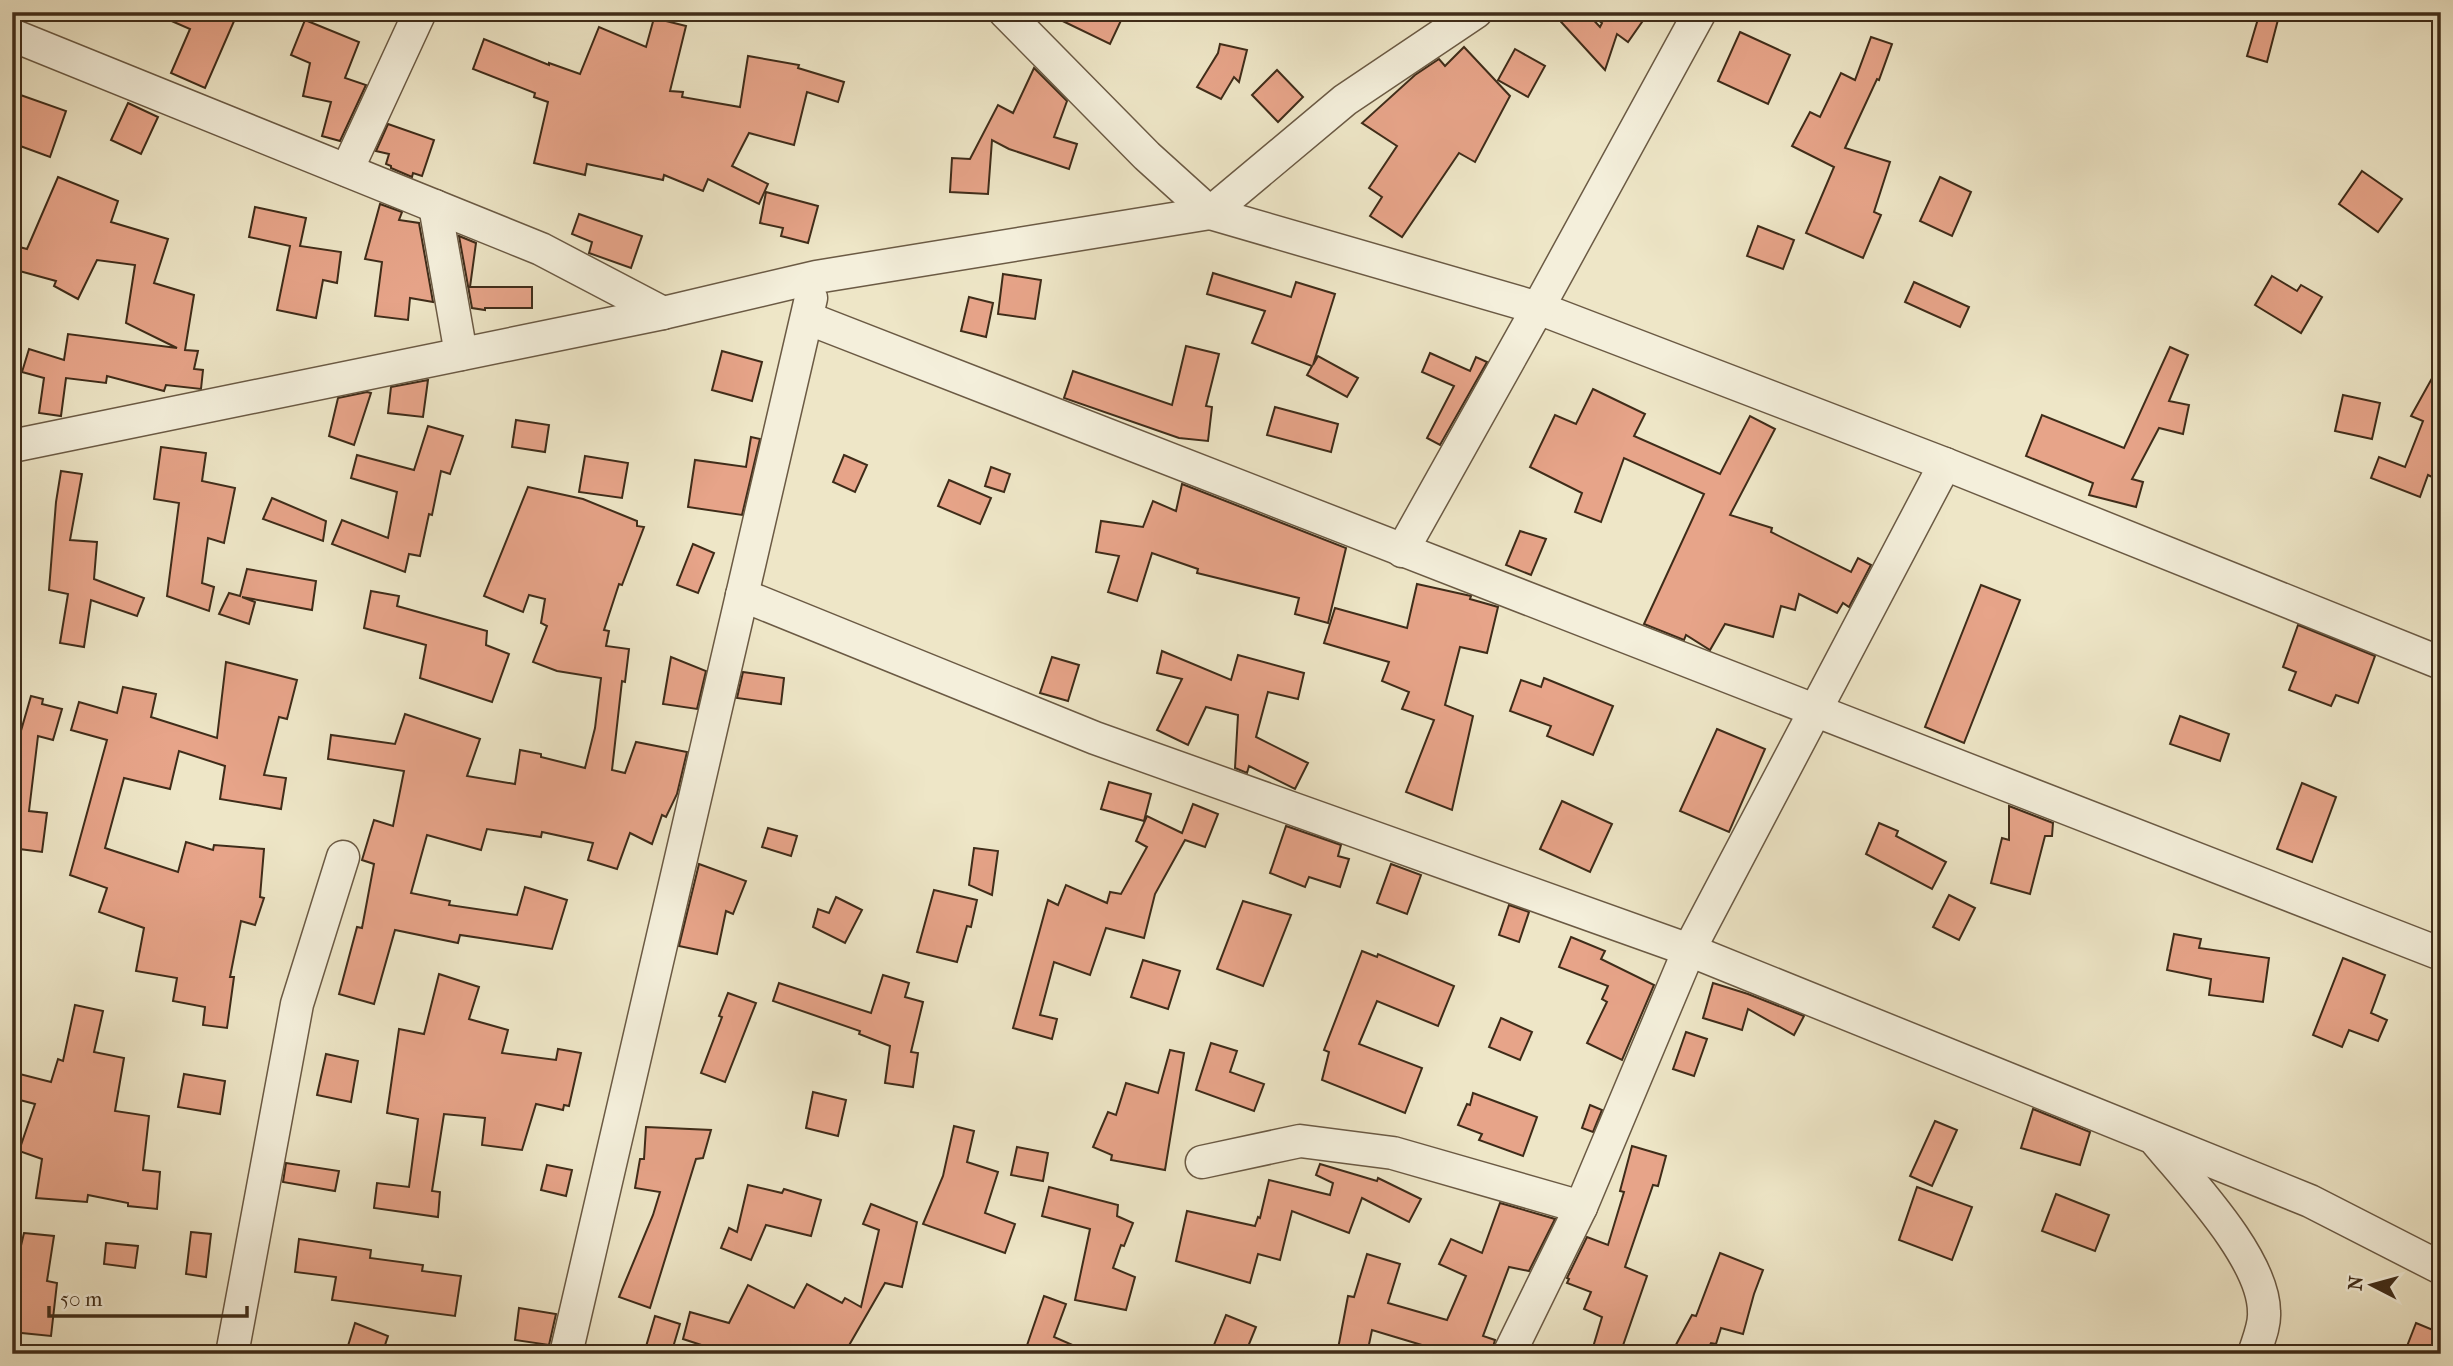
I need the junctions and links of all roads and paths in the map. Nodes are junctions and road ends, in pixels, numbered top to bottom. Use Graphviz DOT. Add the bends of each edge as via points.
graph roads {
  1 [pos="420,12"];
  2 [pos="1005,12"];
  3 [pos="1476,12"];
  4 [pos="1700,12"];
  5 [pos="12,35"];
  6 [pos="347,170"];
  7 [pos="435,205"];
  8 [pos="1210,213"];
  9 [pos="816,277"];
  10 [pos="1538,308"];
  11 [pos="663,313"];
  12 [pos="807,318"];
  13 [pos="461,354"];
  14 [pos="12,446"];
  15 [pos="1945,464"];
  16 [pos="1402,551"];
  17 [pos="743,595"];
  18 [pos="2441,663"];
  19 [pos="1814,710"];
  20 [pos="343,857"];
  21 [pos="1689,950"];
  22 [pos="2441,954"];
  23 [pos="2155,1139"];
  24 [pos="1202,1162"];
  25 [pos="1581,1207"];
  26 [pos="2441,1268"];
  27 [pos="234,1354"];
  28 [pos="566,1354"];
  29 [pos="1509,1354"];
  30 [pos="2254,1354"];
  1 -- 6 [label="street"];
  2 -- 8 [label="street"];
  3 -- 8 [label="street" via="1345,100"];
  4 -- 10 [label="street"];
  5 -- 6 [label="street"];
  6 -- 7 [label="street"];
  7 -- 11 [label="street" via="541,249"];
  7 -- 13 [label="street"];
  8 -- 9 [label="street"];
  8 -- 10 [label="street"];
  9 -- 11 [label="street"];
  9 -- 12 [label="street"];
  10 -- 15 [label="street"];
  10 -- 16 [label="street"];
  11 -- 13 [label="street"];
  12 -- 16 [label="street"];
  12 -- 17 [label="street"];
  13 -- 14 [label="street"];
  15 -- 18 [label="street"];
  15 -- 19 [label="street"];
  16 -- 19 [label="street"];
  17 -- 21 [label="street" via="1095,738"];
  17 -- 28 [label="street"];
  19 -- 21 [label="street"];
  19 -- 22 [label="street"];
  20 -- 27 [label="street" via="297,1004"];
  21 -- 23 [label="street"];
  21 -- 25 [label="street"];
  23 -- 26 [label="street" via="2310,1202"];
  23 -- 30 [label="street" via="2238,1241 2261,1292 2264,1311"];
  24 -- 25 [label="street" via="1300,1141 1393,1153"];
  25 -- 29 [label="street"];
}
